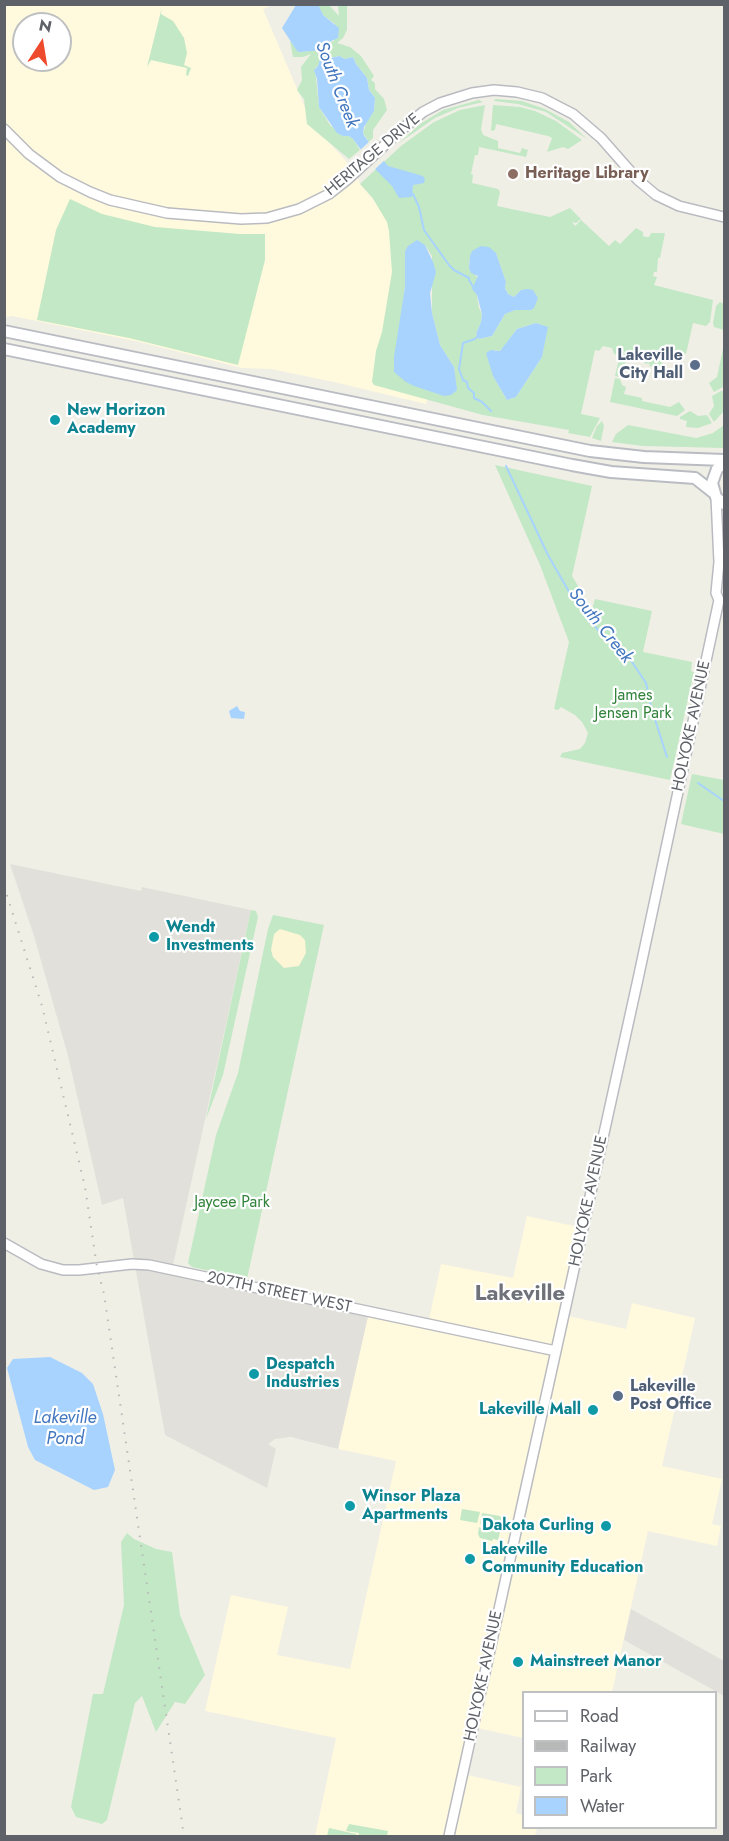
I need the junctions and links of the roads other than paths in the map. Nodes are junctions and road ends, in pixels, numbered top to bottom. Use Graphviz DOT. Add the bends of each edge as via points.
graph roads {
  1 [pos="4,129"];
  2 [pos="724,217"];
  3 [pos="4,331"];
  4 [pos="4,349"];
  5 [pos="724,462"];
  6 [pos="718,498"];
  7 [pos="722,598"];
  8 [pos="4,1243"];
  9 [pos="556,1351"];
  10 [pos="449,1836"];
  1 -- 2 [label="street, HERITAGE DRIVE" via="45,166 82,189 123,205 167,213 250,219 275,217 322,198 423,112 454,97 488,91 524,93 552,102 582,121 656,195 679,206"];
  3 -- 5 [label="main road" via="590,451"];
  4 -- 6 [label="main road" via="589,469 695,478"];
  5 -- 6 [label="main road" via="712,483"];
  6 -- 7 [label="street, HOLYOKE AVENUE" via="716,594"];
  7 -- 9 [label="street, HOLYOKE AVENUE"];
  8 -- 9 [label="street, 207TH STREET WEST" via="41,1264 63,1270 149,1265"];
  9 -- 10 [label="street, HOLYOKE AVENUE"];
}
